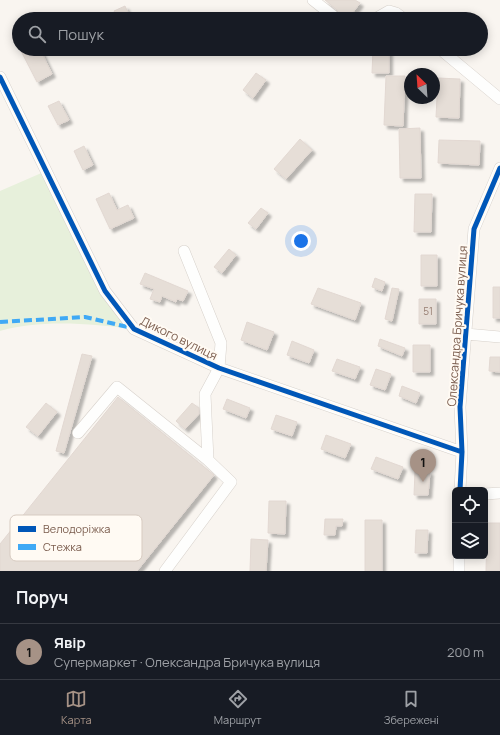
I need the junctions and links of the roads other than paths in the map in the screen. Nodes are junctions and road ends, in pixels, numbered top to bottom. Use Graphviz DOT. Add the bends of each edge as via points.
graph roads {
  1 [pos="313,0"];
  2 [pos="328,12"];
  3 [pos="448,56"];
  4 [pos="0,77"];
  5 [pos="500,99"];
  6 [pos="500,170"];
  7 [pos="184,251"];
  8 [pos="466,334"];
  9 [pos="500,337"];
  10 [pos="219,368"];
  11 [pos="78,433"];
  12 [pos="462,452"];
  13 [pos="208,460"];
  14 [pos="460,487"];
  15 [pos="500,493"];
  16 [pos="488,494"];
  17 [pos="459,559"];
  18 [pos="165,571"];
  19 [pos="459,571"];
  1 -- 2 [label="street"];
  3 -- 5 [label="street"];
  4 -- 10 [label="street, Дикого вулиця" via="105,291 134,328"];
  6 -- 8 [label="street, Олександра Бричука вулиця" via="474,229"];
  7 -- 10 [label="street" via="221,343"];
  8 -- 9 [label="street"];
  8 -- 12 [label="street, Олександра Бричука вулиця" via="460,407"];
  10 -- 12 [label="street, Дикого вулиця"];
  10 -- 13 [label="street" via="205,394"];
  11 -- 13 [label="street" via="117,387"];
  12 -- 14 [label="street, Олександра Бричука вулиця"];
  13 -- 18 [label="street" via="231,482"];
  15 -- 16 [label="street"];
  17 -- 19 [label="street"];
}
